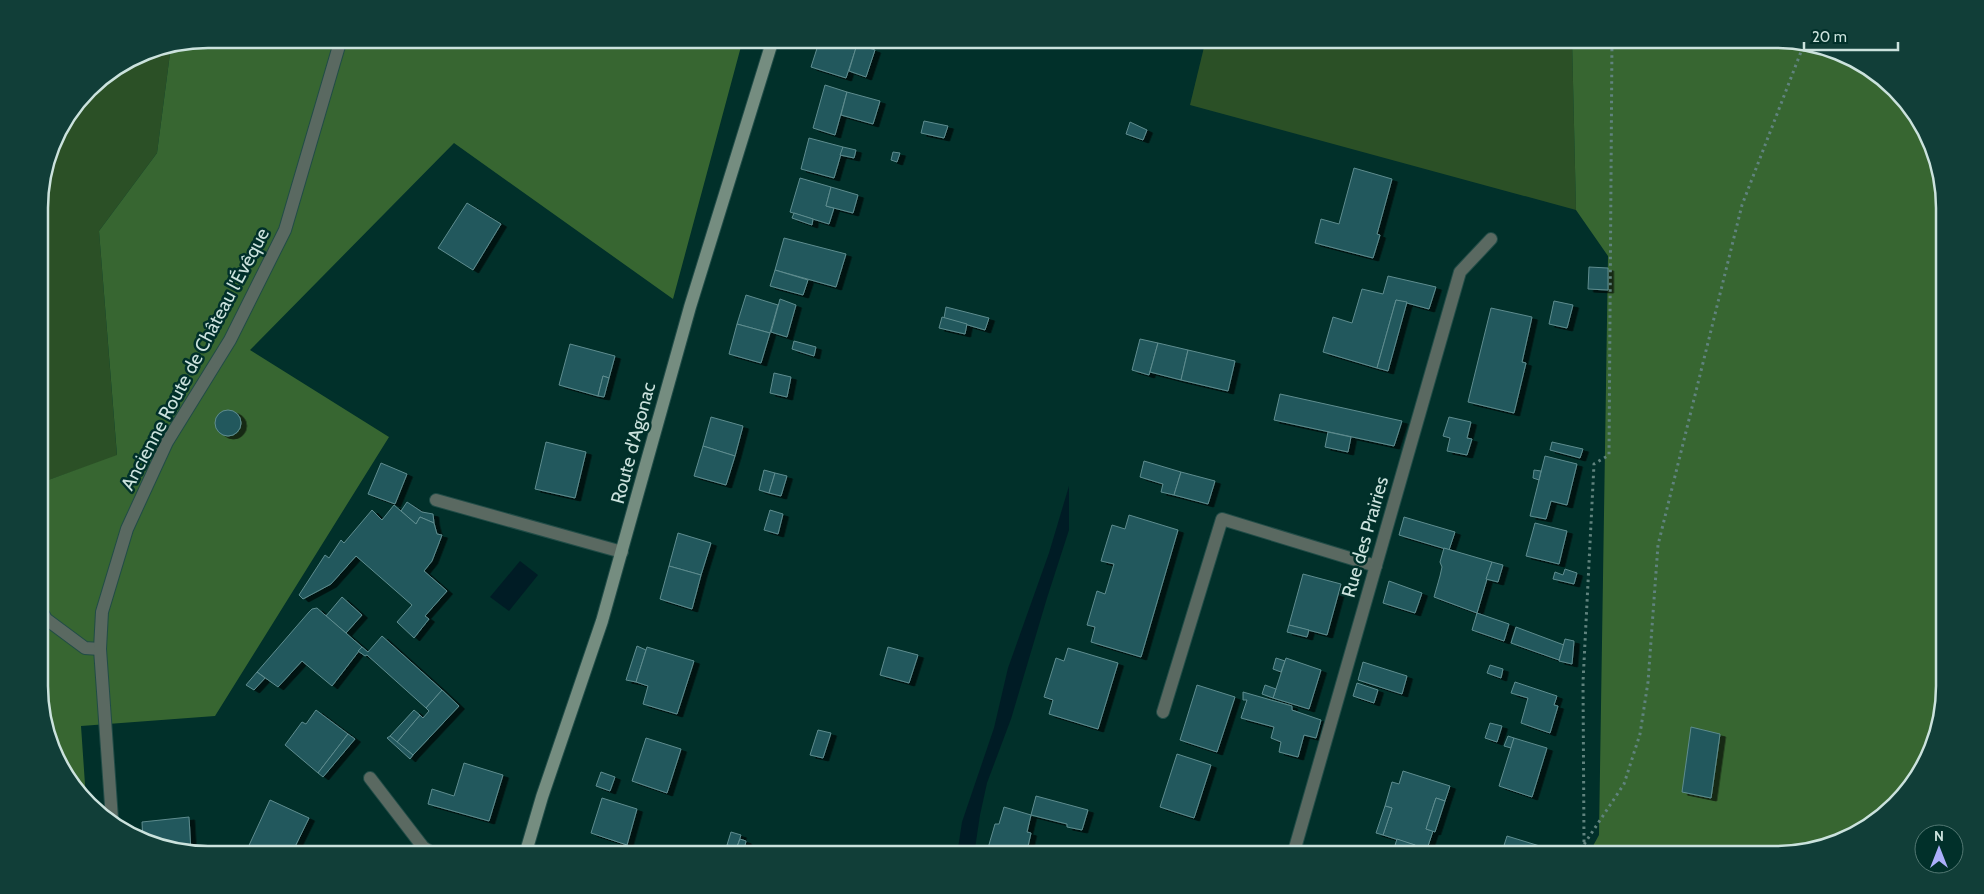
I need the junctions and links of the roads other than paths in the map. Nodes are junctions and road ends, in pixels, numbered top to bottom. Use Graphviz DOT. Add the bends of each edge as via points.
graph roads {
  1 [pos="338,48"];
  2 [pos="770,48"];
  3 [pos="1491,239"];
  4 [pos="436,500"];
  5 [pos="622,552"];
  6 [pos="1376,566"];
  7 [pos="48,620"];
  8 [pos="100,649"];
  9 [pos="1163,712"];
  10 [pos="370,778"];
  11 [pos="112,814"];
  12 [pos="422,846"];
  13 [pos="528,846"];
  14 [pos="1296,846"];
  1 -- 8 [label="street, Ancienne Route de Château l'Évêque" via="285,230 230,340 167,442 127,529 102,612"];
  2 -- 5 [label="main road, Route d'Agonac" via="690,307"];
  3 -- 6 [label="street, Rue des Prairies" via="1460,272"];
  4 -- 5 [label="street"];
  5 -- 13 [label="main road, Route d'Agonac"];
  6 -- 9 [label="street" via="1222,519"];
  6 -- 14 [label="street, Rue des Prairies"];
  7 -- 8 [label="street" via="85,648"];
  8 -- 11 [label="street, Ancienne Route de Château l'Évêque"];
  10 -- 12 [label="street"];
}
